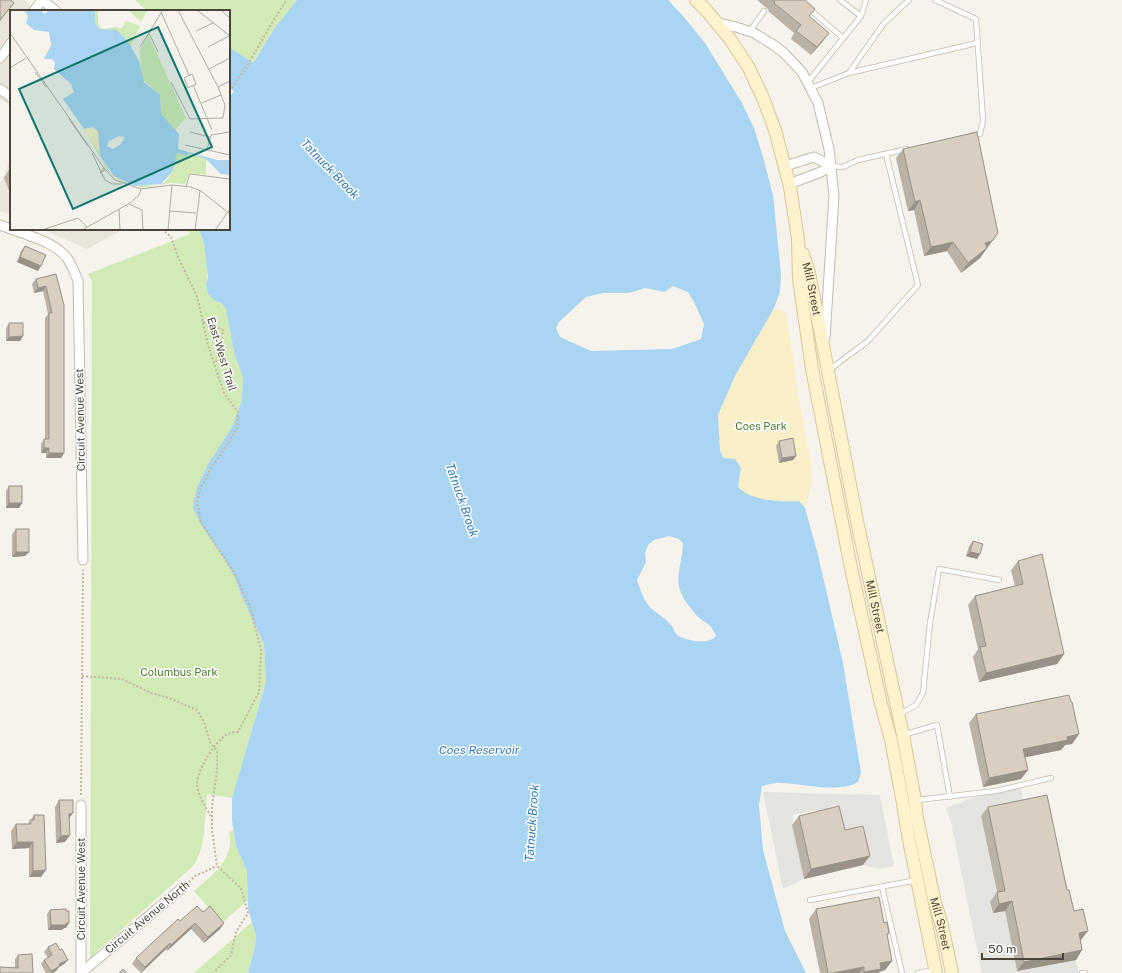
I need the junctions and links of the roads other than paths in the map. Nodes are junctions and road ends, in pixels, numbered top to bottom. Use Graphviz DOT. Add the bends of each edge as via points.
graph roads {
  1 [pos="42,0"];
  2 [pos="696,0"];
  3 [pos="799,0"];
  4 [pos="840,0"];
  5 [pos="866,0"];
  6 [pos="909,0"];
  7 [pos="935,0"];
  8 [pos="35,10"];
  9 [pos="55,10"];
  10 [pos="764,11"];
  11 [pos="861,16"];
  12 [pos="717,24"];
  13 [pos="750,31"];
  14 [pos="843,38"];
  15 [pos="10,43"];
  16 [pos="977,43"];
  17 [pos="0,58"];
  18 [pos="849,73"];
  19 [pos="809,85"];
  20 [pos="0,89"];
  21 [pos="10,96"];
  22 [pos="966,137"];
  23 [pos="915,148"];
  24 [pos="886,154"];
  25 [pos="785,166"];
  26 [pos="831,166"];
  27 [pos="789,184"];
  28 [pos="0,224"];
  29 [pos="10,229"];
  30 [pos="14,230"];
  31 [pos="798,239"];
  32 [pos="824,354"];
  33 [pos="827,371"];
  34 [pos="83,560"];
  35 [pos="999,580"];
  36 [pos="898,715"];
  37 [pos="903,735"];
  38 [pos="1051,778"];
  39 [pos="950,797"];
  40 [pos="915,800"];
  41 [pos="81,805"];
  42 [pos="904,813"];
  43 [pos="917,818"];
  44 [pos="917,880"];
  45 [pos="882,887"];
  46 [pos="182,888"];
  47 [pos="810,900"];
  48 [pos="936,972"];
  49 [pos="81,973"];
  50 [pos="902,973"];
  51 [pos="918,973"];
  52 [pos="952,973"];
  1 -- 8 [label="street"];
  1 -- 9 [label="street"];
  2 -- 12 [label="main road, Mill Street"];
  3 -- 14 [label="lane"];
  4 -- 11 [label="lane"];
  5 -- 11 [label="lane"];
  6 -- 18 [label="lane" via="884,23"];
  7 -- 16 [label="lane" via="976,20"];
  10 -- 13 [label="lane"];
  11 -- 14 [label="lane"];
  12 -- 13 [label="street"];
  12 -- 25 [label="main road, Mill Street" via="749,68 775,130"];
  13 -- 19 [label="street" via="783,52"];
  14 -- 19 [label="lane"];
  15 -- 17 [label="street"];
  16 -- 18 [label="lane"];
  16 -- 22 [label="lane" via="983,120 980,134"];
  18 -- 19 [label="lane"];
  19 -- 26 [label="street" via="818,103"];
  20 -- 21 [label="street"];
  23 -- 24 [label="lane"];
  24 -- 26 [label="lane" via="858,160 843,167"];
  24 -- 33 [label="lane" via="918,285 868,341"];
  25 -- 26 [label="street" via="814,158"];
  25 -- 27 [label="main road, Mill Street"];
  26 -- 27 [label="street"];
  26 -- 32 [label="street" via="834,204"];
  27 -- 31 [label="main road, Mill Street"];
  28 -- 29 [label="street"];
  30 -- 34 [label="street, Circuit Avenue West" via="57,249 66,256 78,280"];
  31 -- 32 [label="main road, Mill Street" via="809,273"];
  31 -- 42 [label="main road, Mill Street" via="799,279 812,369 853,575 891,740"];
  32 -- 33 [label="main road, Mill Street"];
  33 -- 36 [label="main road, Mill Street"];
  35 -- 36 [label="lane" via="939,569 930,623 923,693 916,705"];
  36 -- 37 [label="main road, Mill Street"];
  37 -- 39 [label="lane" via="937,725"];
  37 -- 40 [label="main road, Mill Street"];
  38 -- 39 [label="lane" via="996,791"];
  39 -- 40 [label="lane"];
  40 -- 43 [label="main road, Mill Street"];
  41 -- 49 [label="street, Circuit Avenue West"];
  42 -- 43 [label="main road"];
  42 -- 44 [label="main road, Mill Street"];
  43 -- 52 [label="main road, Mill Street"];
  44 -- 45 [label="lane"];
  44 -- 48 [label="main road, Mill Street"];
  45 -- 47 [label="lane"];
  45 -- 50 [label="lane"];
  46 -- 49 [label="street, Circuit Avenue North"];
  48 -- 51 [label="lane"];
}
